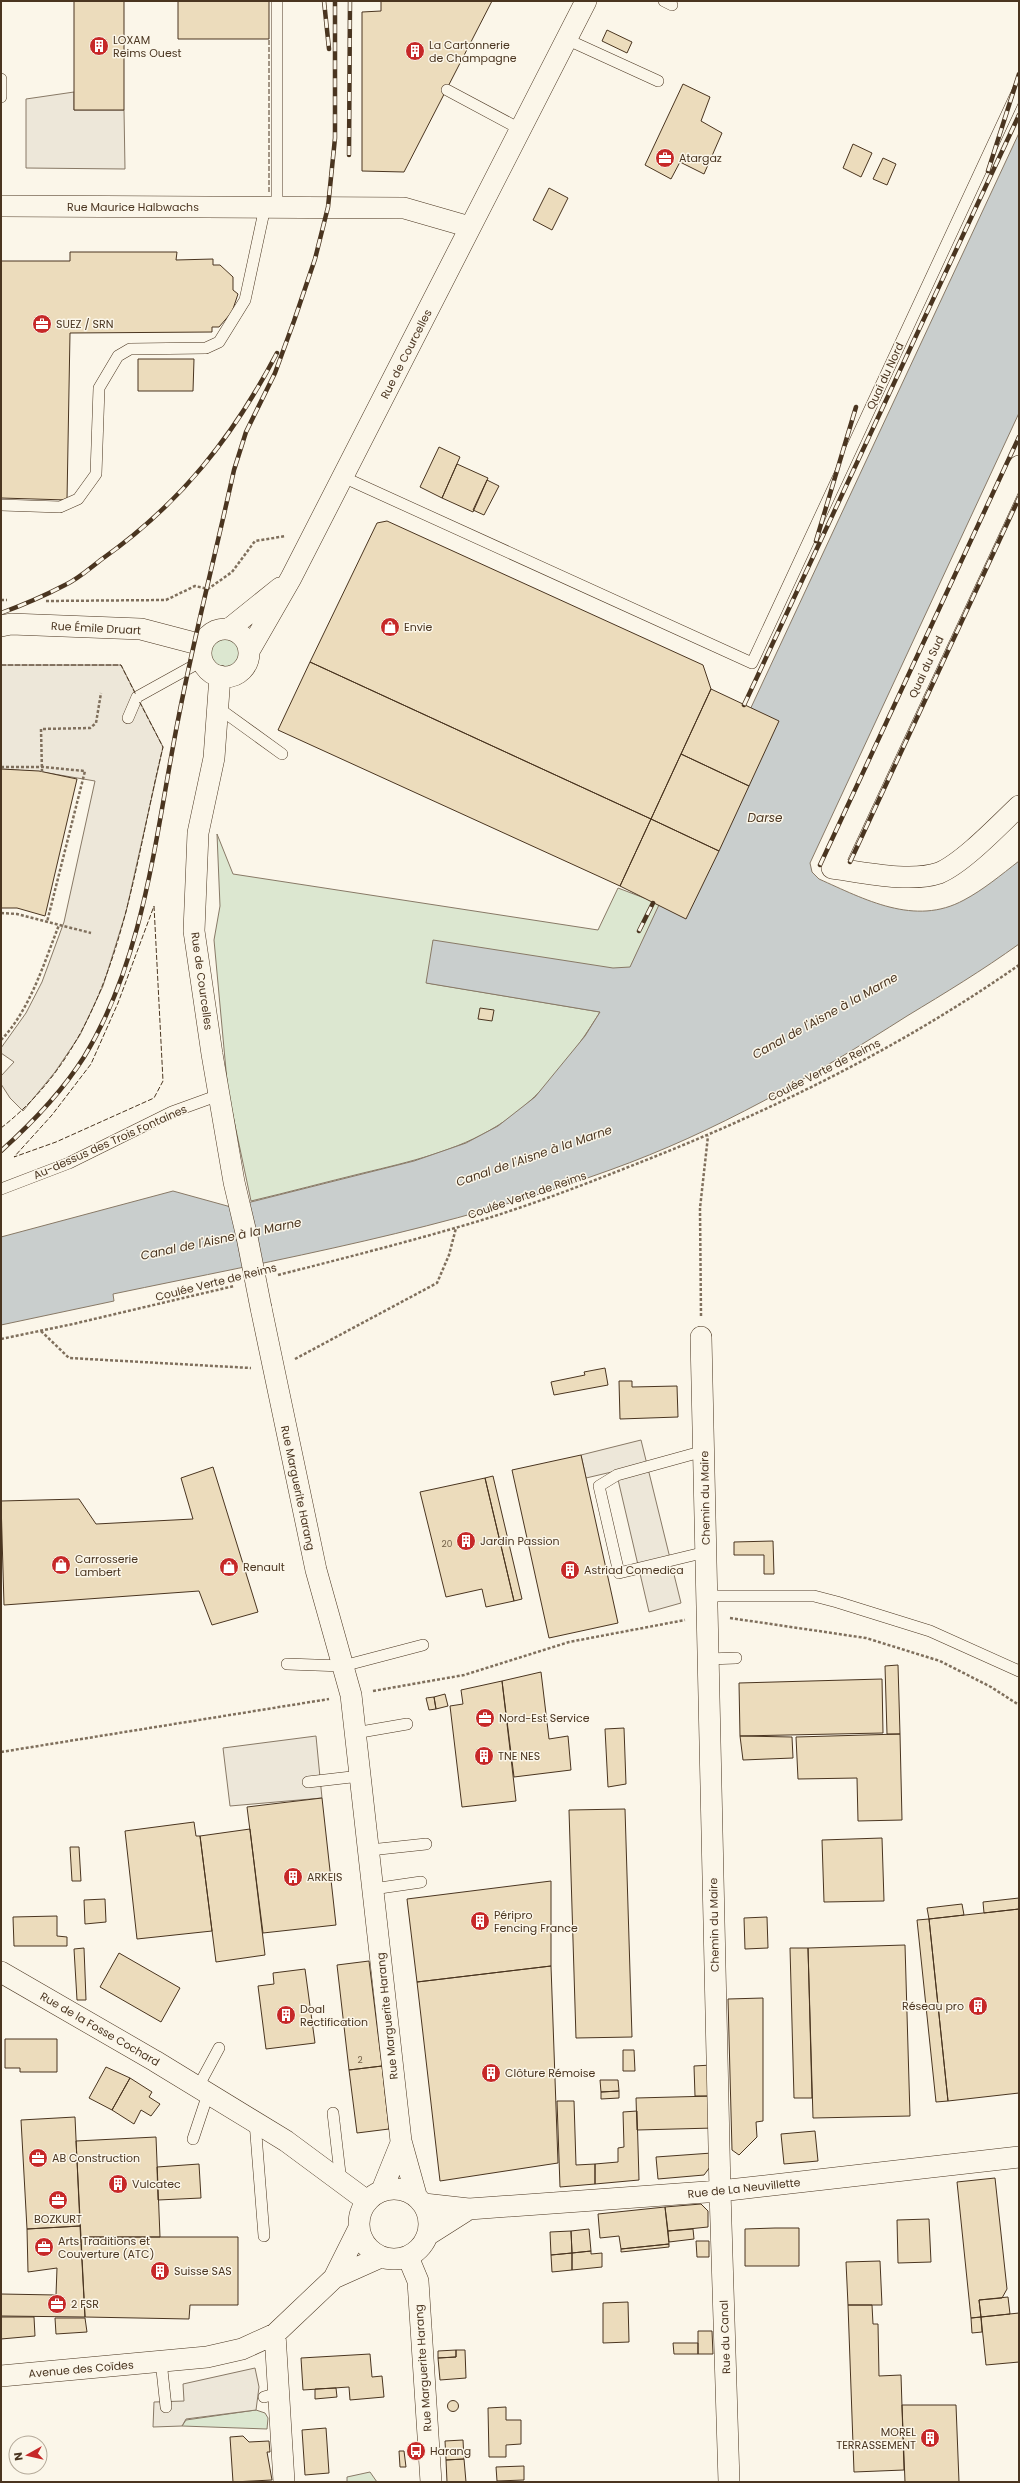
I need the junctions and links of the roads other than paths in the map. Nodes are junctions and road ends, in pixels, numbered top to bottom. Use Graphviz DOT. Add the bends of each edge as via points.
graph roads {
  1 [pos="277,1"];
  2 [pos="586,1"];
  3 [pos="566,39"];
  4 [pos="1,79"];
  5 [pos="658,81"];
  6 [pos="1019,88"];
  7 [pos="447,90"];
  8 [pos="1,97"];
  9 [pos="520,129"];
  10 [pos="1,206"];
  11 [pos="271,207"];
  12 [pos="470,227"];
  13 [pos="1019,466"];
  14 [pos="343,477"];
  15 [pos="1,505"];
  16 [pos="291,578"];
  17 [pos="4,624"];
  18 [pos="229,629"];
  19 [pos="249,651"];
  20 [pos="202,653"];
  21 [pos="220,676"];
  22 [pos="217,707"];
  23 [pos="128,718"];
  24 [pos="282,754"];
  25 [pos="1019,806"];
  26 [pos="219,1095"];
  27 [pos="1,1189"];
  28 [pos="261,1308"];
  29 [pos="701,1337"];
  30 [pos="704,1450"];
  31 [pos="706,1552"];
  32 [pos="707,1606"];
  33 [pos="423,1645"];
  34 [pos="736,1658"];
  35 [pos="708,1659"];
  36 [pos="287,1664"];
  37 [pos="343,1666"];
  38 [pos="1019,1672"];
  39 [pos="407,1724"];
  40 [pos="355,1733"];
  41 [pos="360,1776"];
  42 [pos="308,1782"];
  43 [pos="426,1844"];
  44 [pos="370,1850"];
  45 [pos="421,1882"];
  46 [pos="373,1889"];
  47 [pos="1,1972"];
  48 [pos="219,2048"];
  49 [pos="203,2090"];
  50 [pos="332,2113"];
  51 [pos="256,2122"];
  52 [pos="193,2139"];
  53 [pos="401,2143"];
  54 [pos="1019,2157"];
  55 [pos="342,2182"];
  56 [pos="720,2192"];
  57 [pos="374,2196"];
  58 [pos="420,2200"];
  59 [pos="469,2209"];
  60 [pos="359,2228"];
  61 [pos="428,2235"];
  62 [pos="264,2236"];
  63 [pos="381,2257"];
  64 [pos="408,2257"];
  65 [pos="334,2278"];
  66 [pos="275,2334"];
  67 [pos="161,2362"];
  68 [pos="1,2376"];
  69 [pos="166,2407"];
  70 [pos="284,2482"];
  71 [pos="431,2482"];
  72 [pos="729,2482"];
  1 -- 11 [label="lane"];
  2 -- 3 [label="street, Rue de Courcelles"];
  3 -- 5 [label="lane"];
  3 -- 9 [label="street, Rue de Courcelles"];
  4 -- 8 [label="lane"];
  6 -- 14 [label="lane, Quai du Nord" via="752,663"];
  7 -- 9 [label="lane"];
  9 -- 12 [label="street, Rue de Courcelles"];
  10 -- 11 [label="street, Rue Maurice Halbwachs"];
  11 -- 12 [label="street, Rue Maurice Halbwachs" via="404,208"];
  11 -- 15 [label="lane" via="245,300 219,342 206,348 130,349 118,356 99,388 96,474 78,499 60,507"];
  12 -- 14 [label="street, Rue de Courcelles"];
  13 -- 25 [label="street, Quai du Sud" via="832,868 901,878 938,873 962,858"];
  14 -- 16 [label="street, Rue de Courcelles"];
  16 -- 18 [label="street, Rue de Courcelles"];
  16 -- 19 [label="street, Rue de Courcelles"];
  17 -- 20 [label="street, Rue Émile Druart" via="141,629"];
  18 -- 19 [label="street" via="243,637"];
  18 -- 20 [label="street, Rue de Courcelles" via="216,630 205,639"];
  19 -- 21 [label="street, Rue de Courcelles" via="243,669 232,676"];
  20 -- 21 [label="street" via="212,673"];
  20 -- 23 [label="lane" via="137,697"];
  21 -- 22 [label="street, Rue de Courcelles"];
  22 -- 24 [label="lane"];
  22 -- 26 [label="street, Rue de Courcelles" via="214,758 198,833 194,931"];
  26 -- 27 [label="lane, Au-dessus des Trois Fontaines" via="172,1112 69,1162"];
  26 -- 28 [label="street, Rue de Courcelles, bridge" via="234,1182"];
  28 -- 37 [label="street, Rue Marguerite Harang" via="316,1570"];
  29 -- 30 [label="street, Chemin du Maire"];
  30 -- 31 [label="street, Chemin du Maire"];
  30 -- 31 [label="lane" via="617,1475 599,1486 619,1573"];
  31 -- 32 [label="street, Chemin du Maire"];
  32 -- 35 [label="street, Chemin du Maire"];
  32 -- 38 [label="lane" via="814,1596 930,1631"];
  33 -- 37 [label="lane"];
  34 -- 35 [label="lane"];
  35 -- 56 [label="street, Chemin du Maire"];
  36 -- 37 [label="lane"];
  37 -- 40 [label="street, Rue Marguerite Harang" via="351,1695"];
  39 -- 40 [label="lane"];
  40 -- 41 [label="street, Rue Marguerite Harang"];
  41 -- 42 [label="lane"];
  41 -- 44 [label="street, Rue Marguerite Harang"];
  43 -- 44 [label="lane"];
  44 -- 46 [label="street, Rue Marguerite Harang"];
  45 -- 46 [label="lane"];
  46 -- 53 [label="street, Rue Marguerite Harang"];
  47 -- 49 [label="street, Rue de la Fosse Cochard"];
  48 -- 49 [label="lane"];
  49 -- 51 [label="street, Rue de la Fosse Cochard"];
  49 -- 52 [label="lane"];
  50 -- 55 [label="lane"];
  51 -- 55 [label="street, Rue de la Fosse Cochard"];
  51 -- 62 [label="lane"];
  53 -- 57 [label="street"];
  53 -- 58 [label="street"];
  54 -- 56 [label="street, Rue de La Neuvillette"];
  55 -- 57 [label="street, Rue de la Fosse Cochard"];
  56 -- 59 [label="street, Rue de La Neuvillette"];
  56 -- 72 [label="street, Rue du Canal"];
  57 -- 58 [label="street" via="394,2188 405,2190"];
  57 -- 60 [label="street" via="360,2214"];
  58 -- 59 [label="street, Rue de La Neuvillette"];
  58 -- 61 [label="street" via="430,2224"];
  59 -- 61 [label="street, Rue de La Neuvillette"];
  60 -- 63 [label="street" via="363,2240"];
  60 -- 65 [label="street, Avenue des Coïdes"];
  61 -- 64 [label="street" via="424,2244"];
  63 -- 64 [label="street"];
  63 -- 65 [label="street, Avenue des Coïdes"];
  64 -- 71 [label="street, Rue Marguerite Harang" via="418,2281"];
  65 -- 66 [label="street, Avenue des Coïdes"];
  66 -- 67 [label="street, Avenue des Coïdes" via="242,2349 207,2357"];
  66 -- 70 [label="street" via="271,2395"];
  67 -- 68 [label="street, Avenue des Coïdes"];
  67 -- 69 [label="lane"];
}
